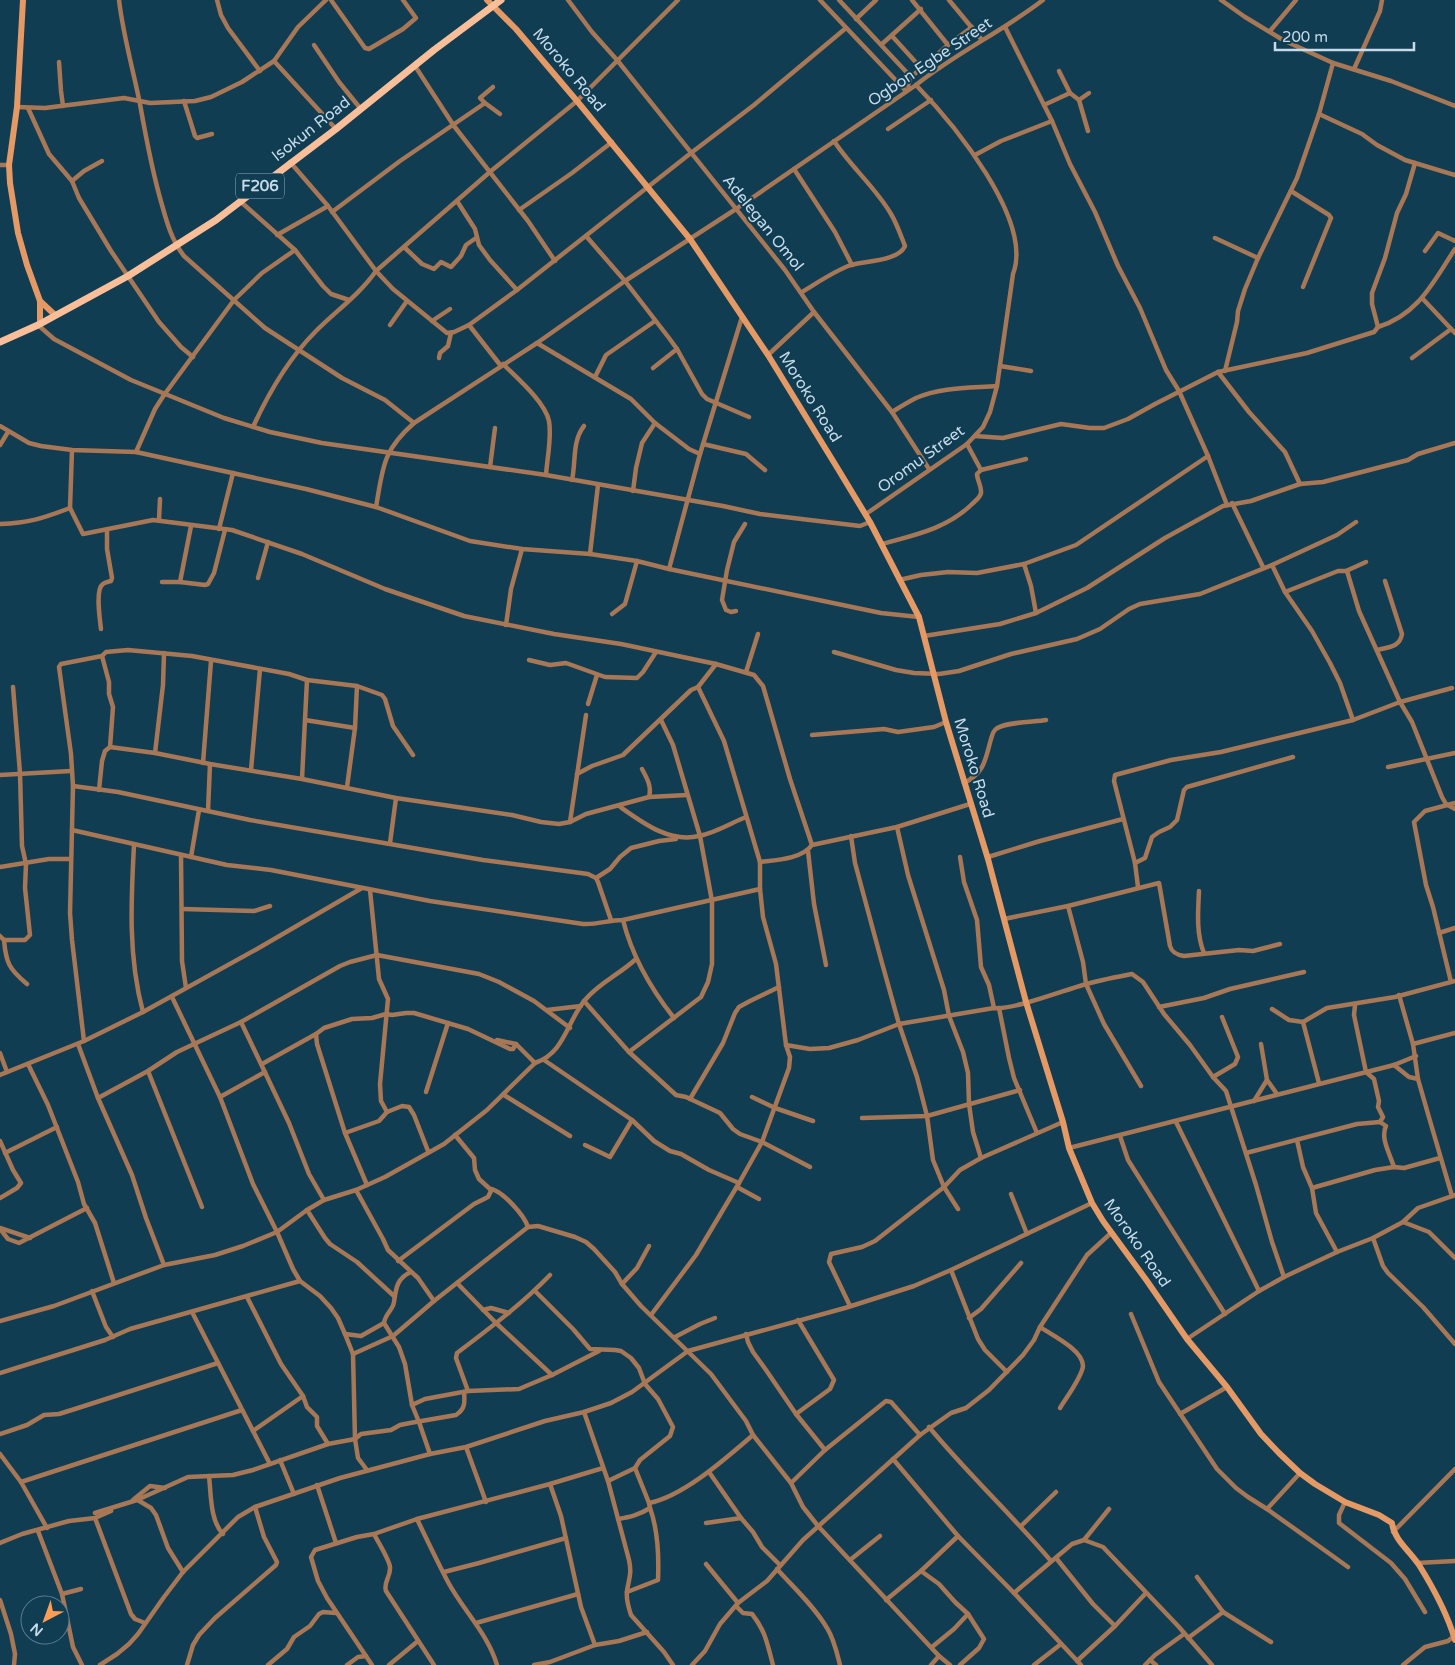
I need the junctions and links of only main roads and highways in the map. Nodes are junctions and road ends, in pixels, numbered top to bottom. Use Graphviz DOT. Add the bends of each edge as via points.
graph roads {
  1 [pos="501,0"];
  2 [pos="0,342"];
  1 -- 2 [label="main road, Isokun Road / F206" via="241,202 128,276"];
}
